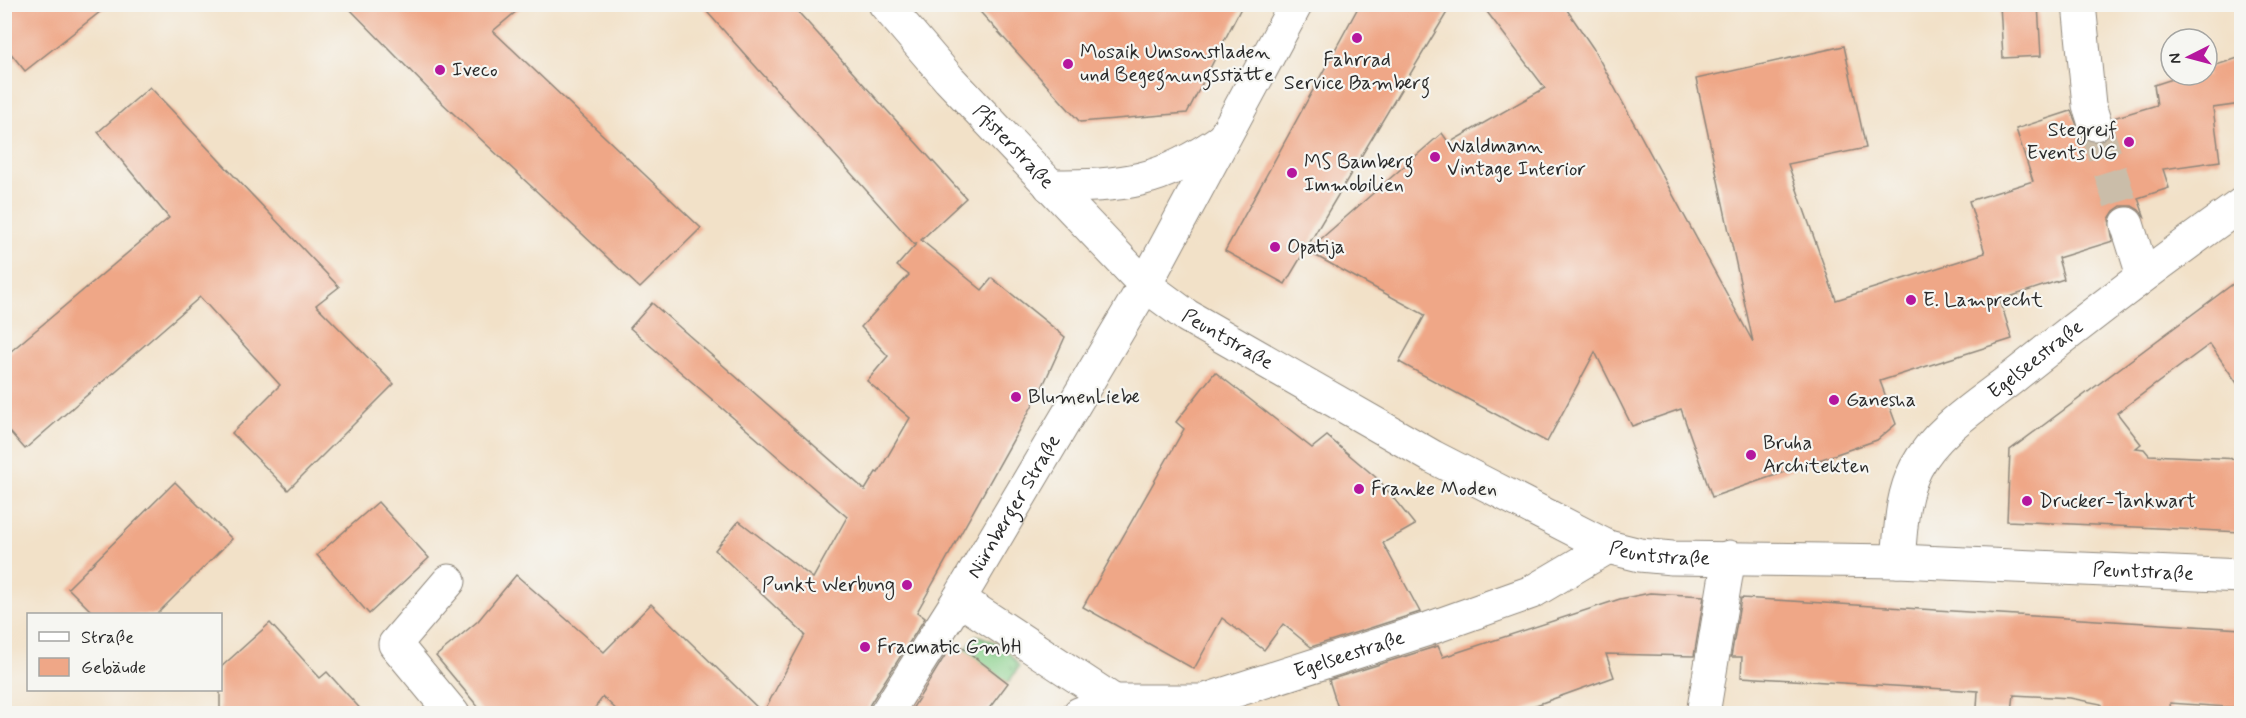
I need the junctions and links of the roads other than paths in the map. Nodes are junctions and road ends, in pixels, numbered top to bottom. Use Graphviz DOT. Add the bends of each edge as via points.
graph roads {
  1 [pos="885,4"];
  2 [pos="1296,4"];
  3 [pos="2079,4"];
  4 [pos="2095,124"];
  5 [pos="1224,138"];
  6 [pos="1050,186"];
  7 [pos="2241,204"];
  8 [pos="2127,224"];
  9 [pos="2143,275"];
  10 [pos="1145,285"];
  11 [pos="1608,547"];
  12 [pos="1729,557"];
  13 [pos="1898,561"];
  14 [pos="2241,576"];
  15 [pos="449,581"];
  16 [pos="959,599"];
  17 [pos="1114,701"];
  18 [pos="1206,707"];
  19 [pos="453,714"];
  20 [pos="886,714"];
  21 [pos="1079,714"];
  22 [pos="1703,714"];
  1 -- 6 [label="street, Pfisterstraße"];
  2 -- 5 [label="street, Nürnberger Straße"];
  3 -- 4 [label="street" via="2089,105"];
  5 -- 6 [label="street, Nürnberger Straße" via="1161,174 1113,186"];
  5 -- 10 [label="street, Nürnberger Straße"];
  6 -- 10 [label="street, Pfisterstraße"];
  7 -- 9 [label="street, Egelseestraße"];
  8 -- 9 [label="street"];
  9 -- 13 [label="street, Egelseestraße" via="1963,416 1931,446 1904,494"];
  10 -- 11 [label="street, Peuntstraße" via="1187,316 1423,452"];
  10 -- 16 [label="street, Nürnberger Straße"];
  11 -- 12 [label="street, Peuntstraße" via="1651,556"];
  11 -- 18 [label="street, Egelseestraße" via="1532,592"];
  12 -- 13 [label="street, Peuntstraße"];
  12 -- 22 [label="street"];
  13 -- 14 [label="street, Peuntstraße"];
  15 -- 19 [label="street" via="395,644"];
  16 -- 17 [label="street"];
  16 -- 20 [label="street, Nürnberger Straße"];
  17 -- 18 [label="street, Egelseestraße"];
  17 -- 21 [label="street, Egelseestraße"];
}
